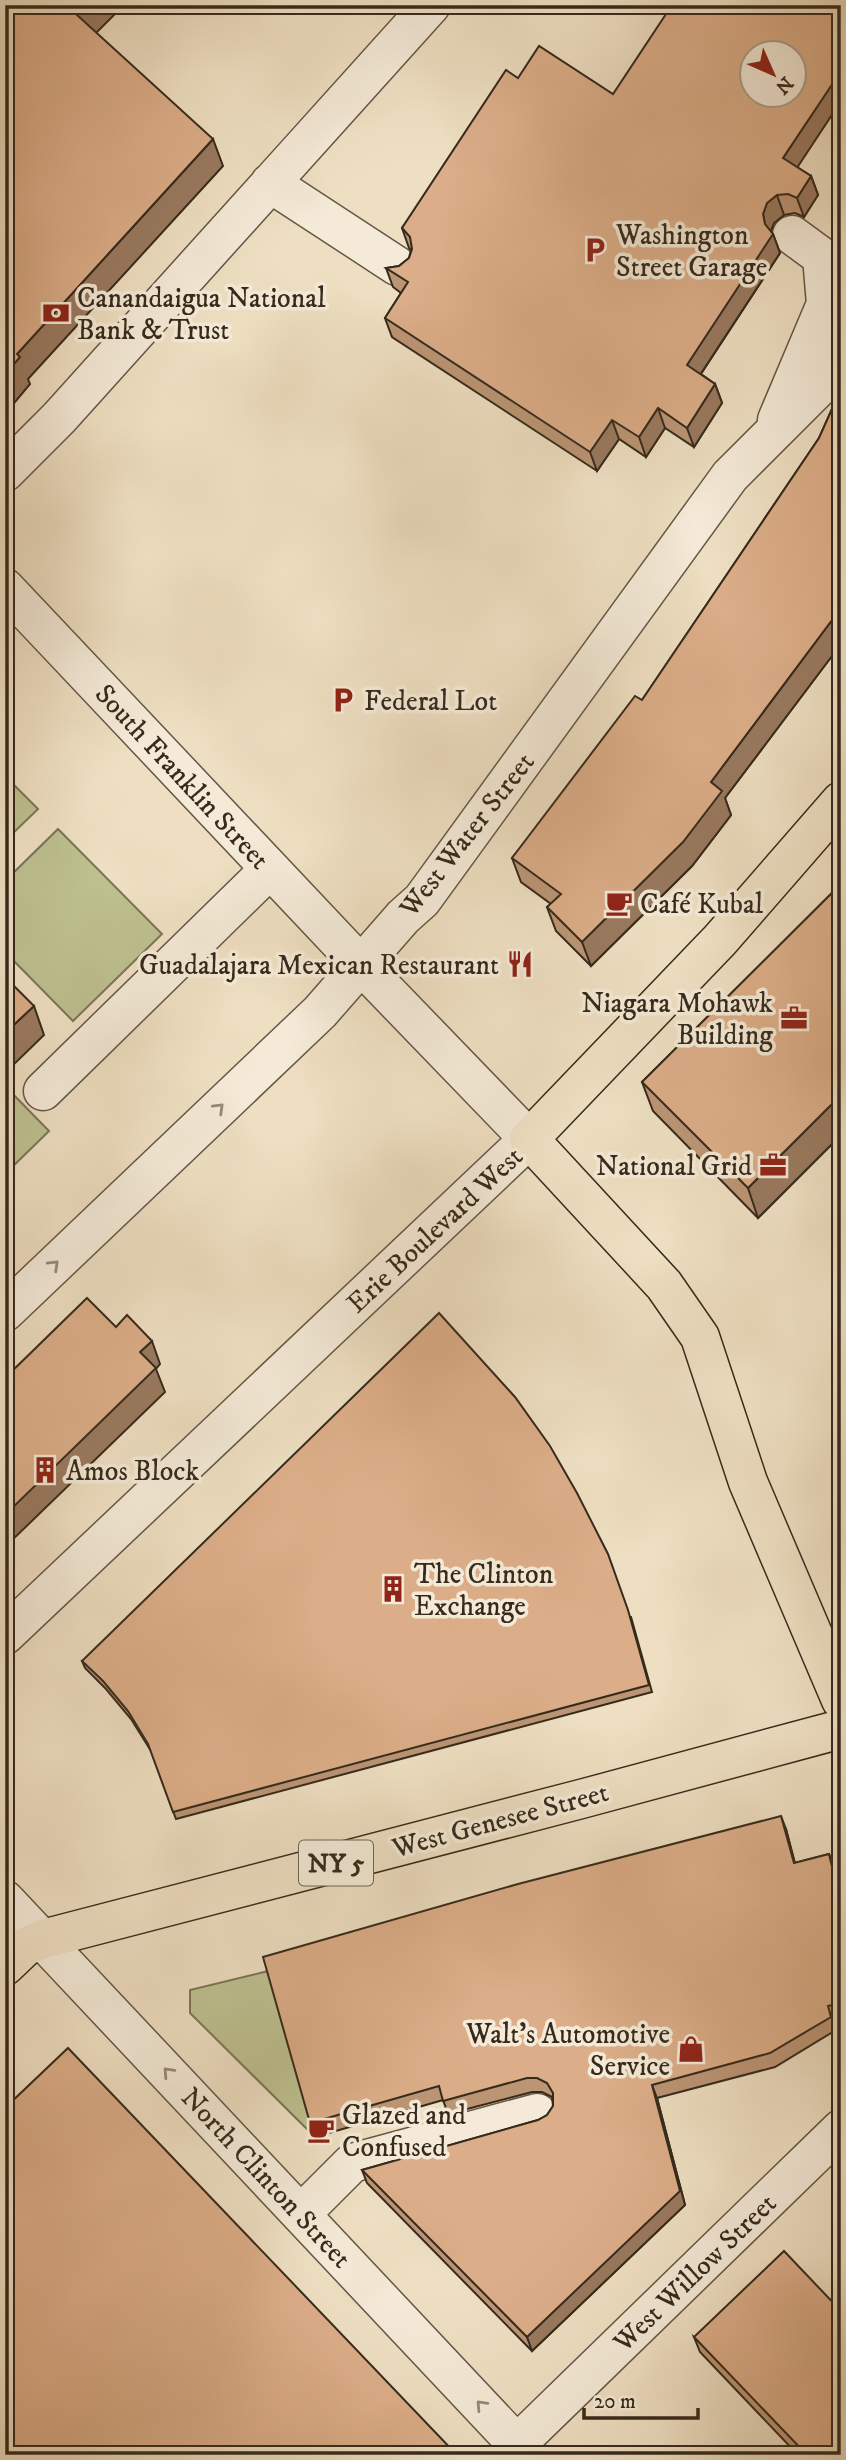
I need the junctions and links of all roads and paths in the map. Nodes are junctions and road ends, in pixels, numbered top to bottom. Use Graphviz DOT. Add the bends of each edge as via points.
graph roads {
  1 [pos="431,5"];
  2 [pos="270,183"];
  3 [pos="792,235"];
  4 [pos="397,266"];
  5 [pos="836,365"];
  6 [pos="771,435"];
  7 [pos="5,472"];
  8 [pos="5,588"];
  9 [pos="841,802"];
  10 [pos="270,869"];
  11 [pos="361,965"];
  12 [pos="43,1091"];
  13 [pos="529,1139"];
  14 [pos="5,1312"];
  15 [pos="5,1634"];
  16 [pos="841,1700"];
  17 [pos="841,1728"];
  18 [pos="5,1900"];
  19 [pos="43,1939"];
  20 [pos="5,1966"];
  21 [pos="537,2113"];
  22 [pos="841,2129"];
  23 [pos="301,2214"];
  24 [pos="522,2449"];
  1 -- 2 [label="street"];
  2 -- 4 [label="street"];
  2 -- 7 [label="street"];
  3 -- 6 [label="street" via="822,257 825,304"];
  5 -- 6 [label="street, West Water Street"];
  6 -- 11 [label="street, West Water Street" via="730,476 422,900"];
  8 -- 10 [label="street, South Franklin Street"];
  9 -- 13 [label="main road, Erie Boulevard West" via="720,940"];
  10 -- 11 [label="street, South Franklin Street"];
  10 -- 12 [label="street"];
  11 -- 13 [label="street, South Franklin Street"];
  14 -- 11 [label="street, West Water Street, one-way" via="320,1012"];
  13 -- 15 [label="street, Erie Boulevard West"];
  13 -- 16 [label="main road" via="664,1285 700,1337 748,1482"];
  17 -- 19 [label="main road, West Genesee Street / NY 5"];
  18 -- 19 [label="street, North Clinton Street"];
  19 -- 20 [label="main road, West Genesee Street / NY 5" via="25,1947"];
  23 -- 19 [label="street, North Clinton Street, one-way"];
  21 -- 23 [label="street" via="352,2163"];
  22 -- 24 [label="street, West Willow Street"];
  24 -- 23 [label="street, North Clinton Street, one-way"];
}
